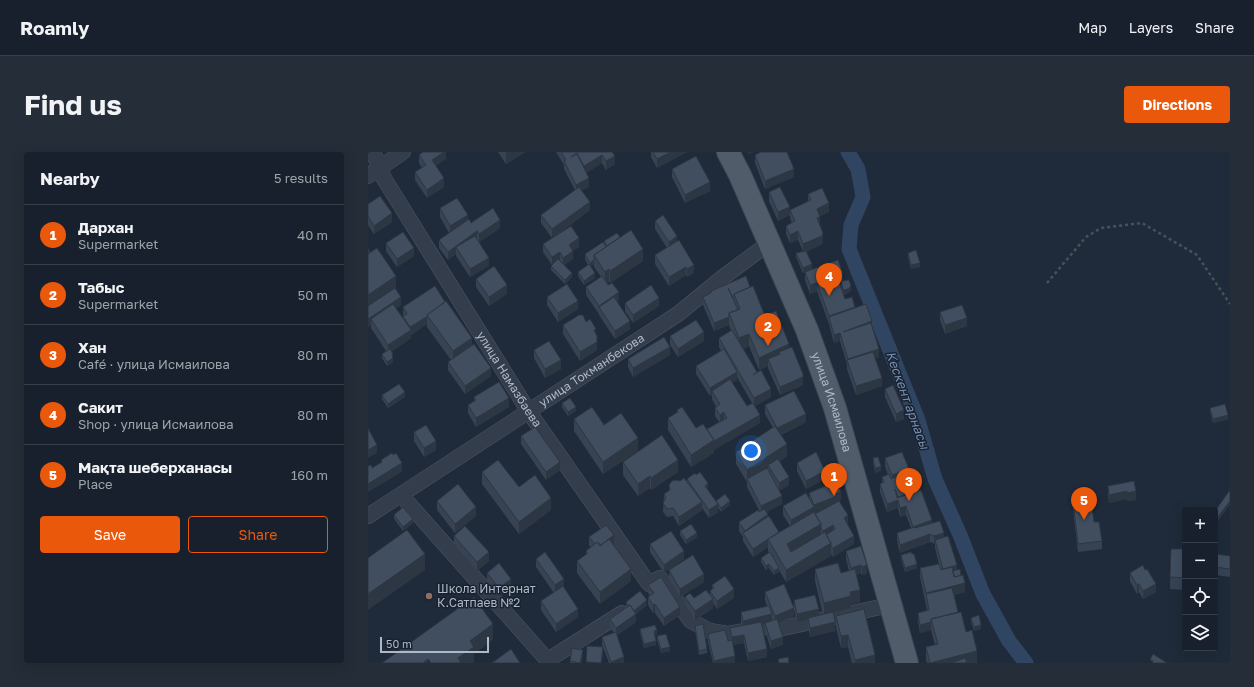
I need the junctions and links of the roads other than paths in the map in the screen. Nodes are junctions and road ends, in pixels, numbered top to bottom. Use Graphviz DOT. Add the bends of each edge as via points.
graph roads {
  1 [pos="372,152"];
  2 [pos="403,152"];
  3 [pos="728,152"];
  4 [pos="381,167"];
  5 [pos="368,176"];
  6 [pos="769,243"];
  7 [pos="529,412"];
  8 [pos="401,495"];
  9 [pos="368,516"];
  10 [pos="890,605"];
  11 [pos="622,612"];
  12 [pos="549,661"];
  13 [pos="907,663"];
  1 -- 4 [label="street, улица Намазбаева"];
  2 -- 4 [label="street"];
  3 -- 6 [label="main road, улица Исмаилова"];
  4 -- 5 [label="street"];
  4 -- 7 [label="street, улица Намазбаева" via="383,177"];
  6 -- 7 [label="street, улица Токманбекова" via="678,314"];
  6 -- 10 [label="main road, улица Исмаилова" via="808,330 835,408"];
  7 -- 8 [label="street, улица Токманбекова"];
  7 -- 10 [label="street, улица Намазбаева" via="649,584 660,578 692,621 710,631 727,634 782,624 783,628"];
  8 -- 9 [label="street, улица Токманбекова"];
  8 -- 12 [label="street"];
  10 -- 13 [label="main road, улица Исмаилова"];
  11 -- 12 [label="street"];
}
